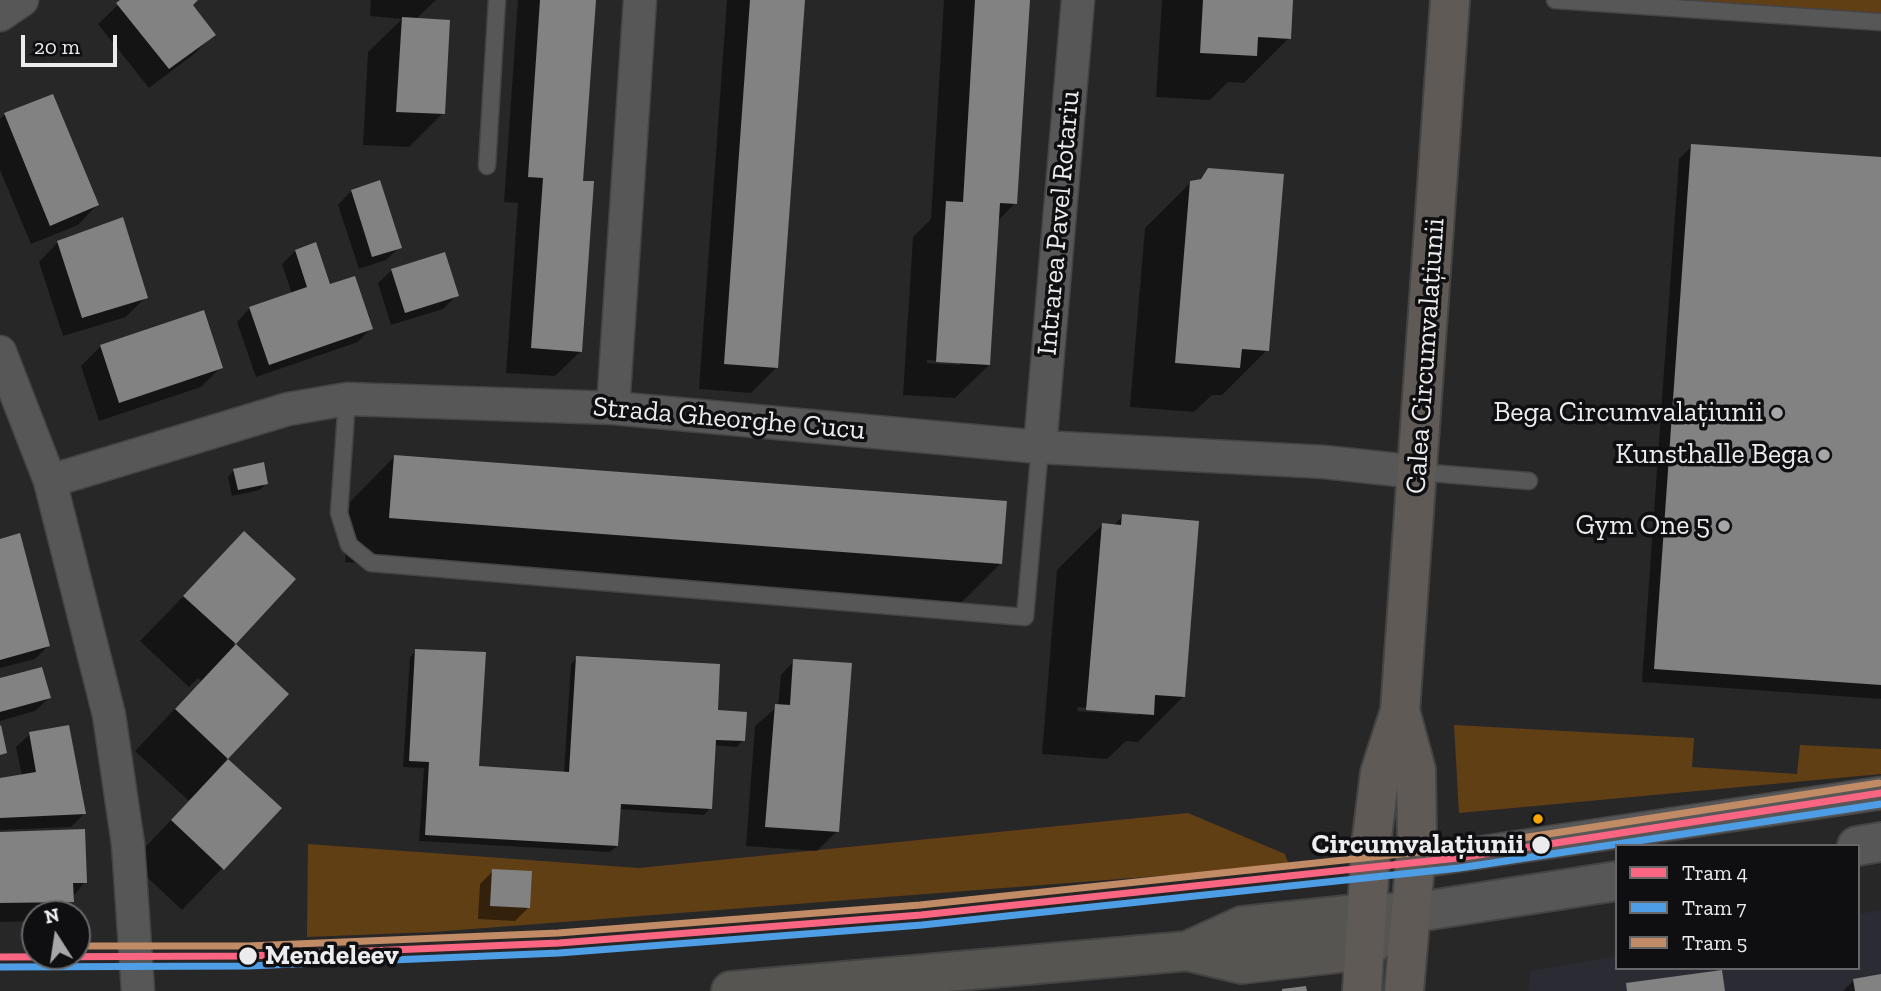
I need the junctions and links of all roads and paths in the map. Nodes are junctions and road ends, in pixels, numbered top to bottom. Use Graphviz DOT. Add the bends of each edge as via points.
graph roads {
  1 [pos="22,0"];
  2 [pos="497,0"];
  3 [pos="640,0"];
  4 [pos="1079,0"];
  5 [pos="1450,0"];
  6 [pos="1564,1"];
  7 [pos="1678,4"];
  8 [pos="0,15"];
  9 [pos="1881,22"];
  10 [pos="487,166"];
  11 [pos="0,352"];
  12 [pos="346,399"];
  13 [pos="612,408"];
  14 [pos="1040,447"];
  15 [pos="1418,472"];
  16 [pos="50,481"];
  17 [pos="1529,481"];
  18 [pos="1400,711"];
  19 [pos="1881,793"];
  20 [pos="1881,842"];
  21 [pos="1860,846"];
  22 [pos="1416,862"];
  23 [pos="1615,881"];
  24 [pos="1411,912"];
  25 [pos="1366,913"];
  26 [pos="1364,950"];
  27 [pos="1188,951"];
  28 [pos="138,991"];
  29 [pos="731,991"];
  30 [pos="1362,991"];
  31 [pos="1404,991"];
  1 -- 8 [label="street"];
  2 -- 10 [label="lane"];
  3 -- 13 [label="street"];
  4 -- 14 [label="street, Intrarea Pavel Rotariu"];
  5 -- 15 [label="main road, Calea Circumvalațiunii"];
  6 -- 7 [label="lane"];
  7 -- 9 [label="lane"];
  11 -- 16 [label="street"];
  12 -- 13 [label="street, Strada Gheorghe Cucu"];
  12 -- 14 [label="lane" via="339,513 349,545 371,563 1025,617"];
  12 -- 16 [label="street, Strada Gheorghe Cucu" via="288,409"];
  13 -- 14 [label="street, Strada Gheorghe Cucu"];
  14 -- 15 [label="street, Strada Gheorghe Cucu" via="1324,462"];
  15 -- 17 [label="lane"];
  15 -- 18 [label="main road, Calea Circumvalațiunii"];
  16 -- 28 [label="street" via="109,715 128,844"];
  18 -- 22 [label="main road, Calea Circumvalațiunii" via="1416,770"];
  18 -- 25 [label="main road, Calea Circumvalațiunii" via="1380,773"];
  19 -- 22 [label="street"];
  20 -- 21 [label="street"];
  22 -- 24 [label="main road, Calea Circumvalațiunii"];
  23 -- 24 [label="street"];
  24 -- 25 [label="main road"];
  24 -- 26 [label="main road"];
  24 -- 31 [label="main road, Calea Circumvalațiunii"];
  25 -- 26 [label="main road, Calea Circumvalațiunii"];
  25 -- 27 [label="main road" via="1241,926"];
  26 -- 27 [label="main road" via="1242,964"];
  26 -- 30 [label="main road, Calea Circumvalațiunii"];
  27 -- 29 [label="main road"];
}
